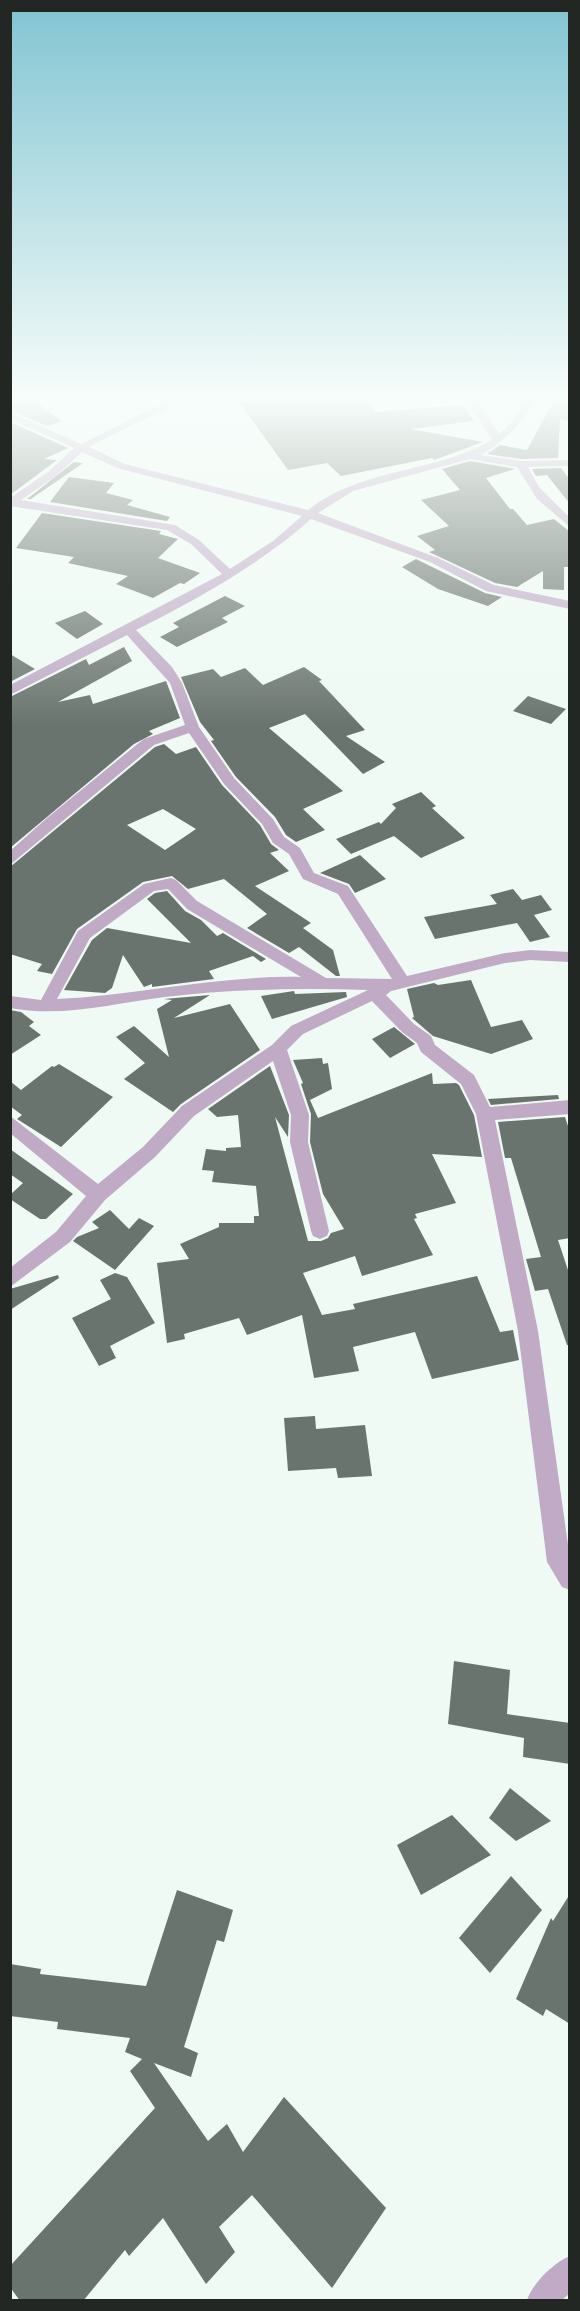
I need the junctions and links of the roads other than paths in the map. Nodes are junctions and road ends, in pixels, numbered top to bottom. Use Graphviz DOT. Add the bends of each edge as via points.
graph roads {
  1 [pos="61,510"];
  2 [pos="293,510"];
  3 [pos="315,510"];
  4 [pos="556,510"];
  5 [pos="309,514"];
  6 [pos="570,524"];
  7 [pos="229,574"];
  8 [pos="570,604"];
  9 [pos="128,629"];
  10 [pos="10,691"];
  11 [pos="192,727"];
  12 [pos="10,860"];
  13 [pos="570,957"];
  14 [pos="321,982"];
  15 [pos="397,983"];
  16 [pos="374,993"];
  17 [pos="10,1002"];
  18 [pos="46,1005"];
  19 [pos="278,1049"];
  20 [pos="570,1107"];
  21 [pos="485,1113"];
  22 [pos="10,1123"];
  23 [pos="98,1195"];
  24 [pos="320,1231"];
  25 [pos="10,1279"];
  26 [pos="570,1579"];
  27 [pos="570,2271"];
  28 [pos="542,2301"];
  1 -- 7 [label="street" via="171,527"];
  2 -- 5 [label="street"];
  3 -- 5 [label="street"];
  4 -- 6 [label="street"];
  5 -- 7 [label="street" via="276,544"];
  5 -- 8 [label="street" via="434,560 490,588"];
  7 -- 9 [label="street"];
  9 -- 10 [label="street"];
  9 -- 11 [label="street" via="176,683"];
  11 -- 12 [label="street" via="149,742"];
  11 -- 15 [label="street" via="229,781 268,822 278,840 295,851 308,876 343,890"];
  13 -- 15 [label="street" via="530,954"];
  14 -- 15 [label="street"];
  14 -- 18 [label="street" via="281,981 165,991 94,1004"];
  14 -- 18 [label="street" via="192,905 171,883 165,883 149,887 84,935"];
  15 -- 16 [label="street"];
  16 -- 19 [label="street" via="297,1030"];
  16 -- 21 [label="street" via="425,1040 427,1048 468,1080"];
  17 -- 18 [label="street"];
  19 -- 23 [label="street" via="188,1111 149,1152"];
  19 -- 24 [label="street" via="300,1116 299,1142"];
  20 -- 21 [label="street"];
  21 -- 26 [label="street" via="528,1331 558,1562"];
  22 -- 23 [label="street"];
  23 -- 25 [label="street" via="63,1237"];
  27 -- 28 [label="street"];
}
